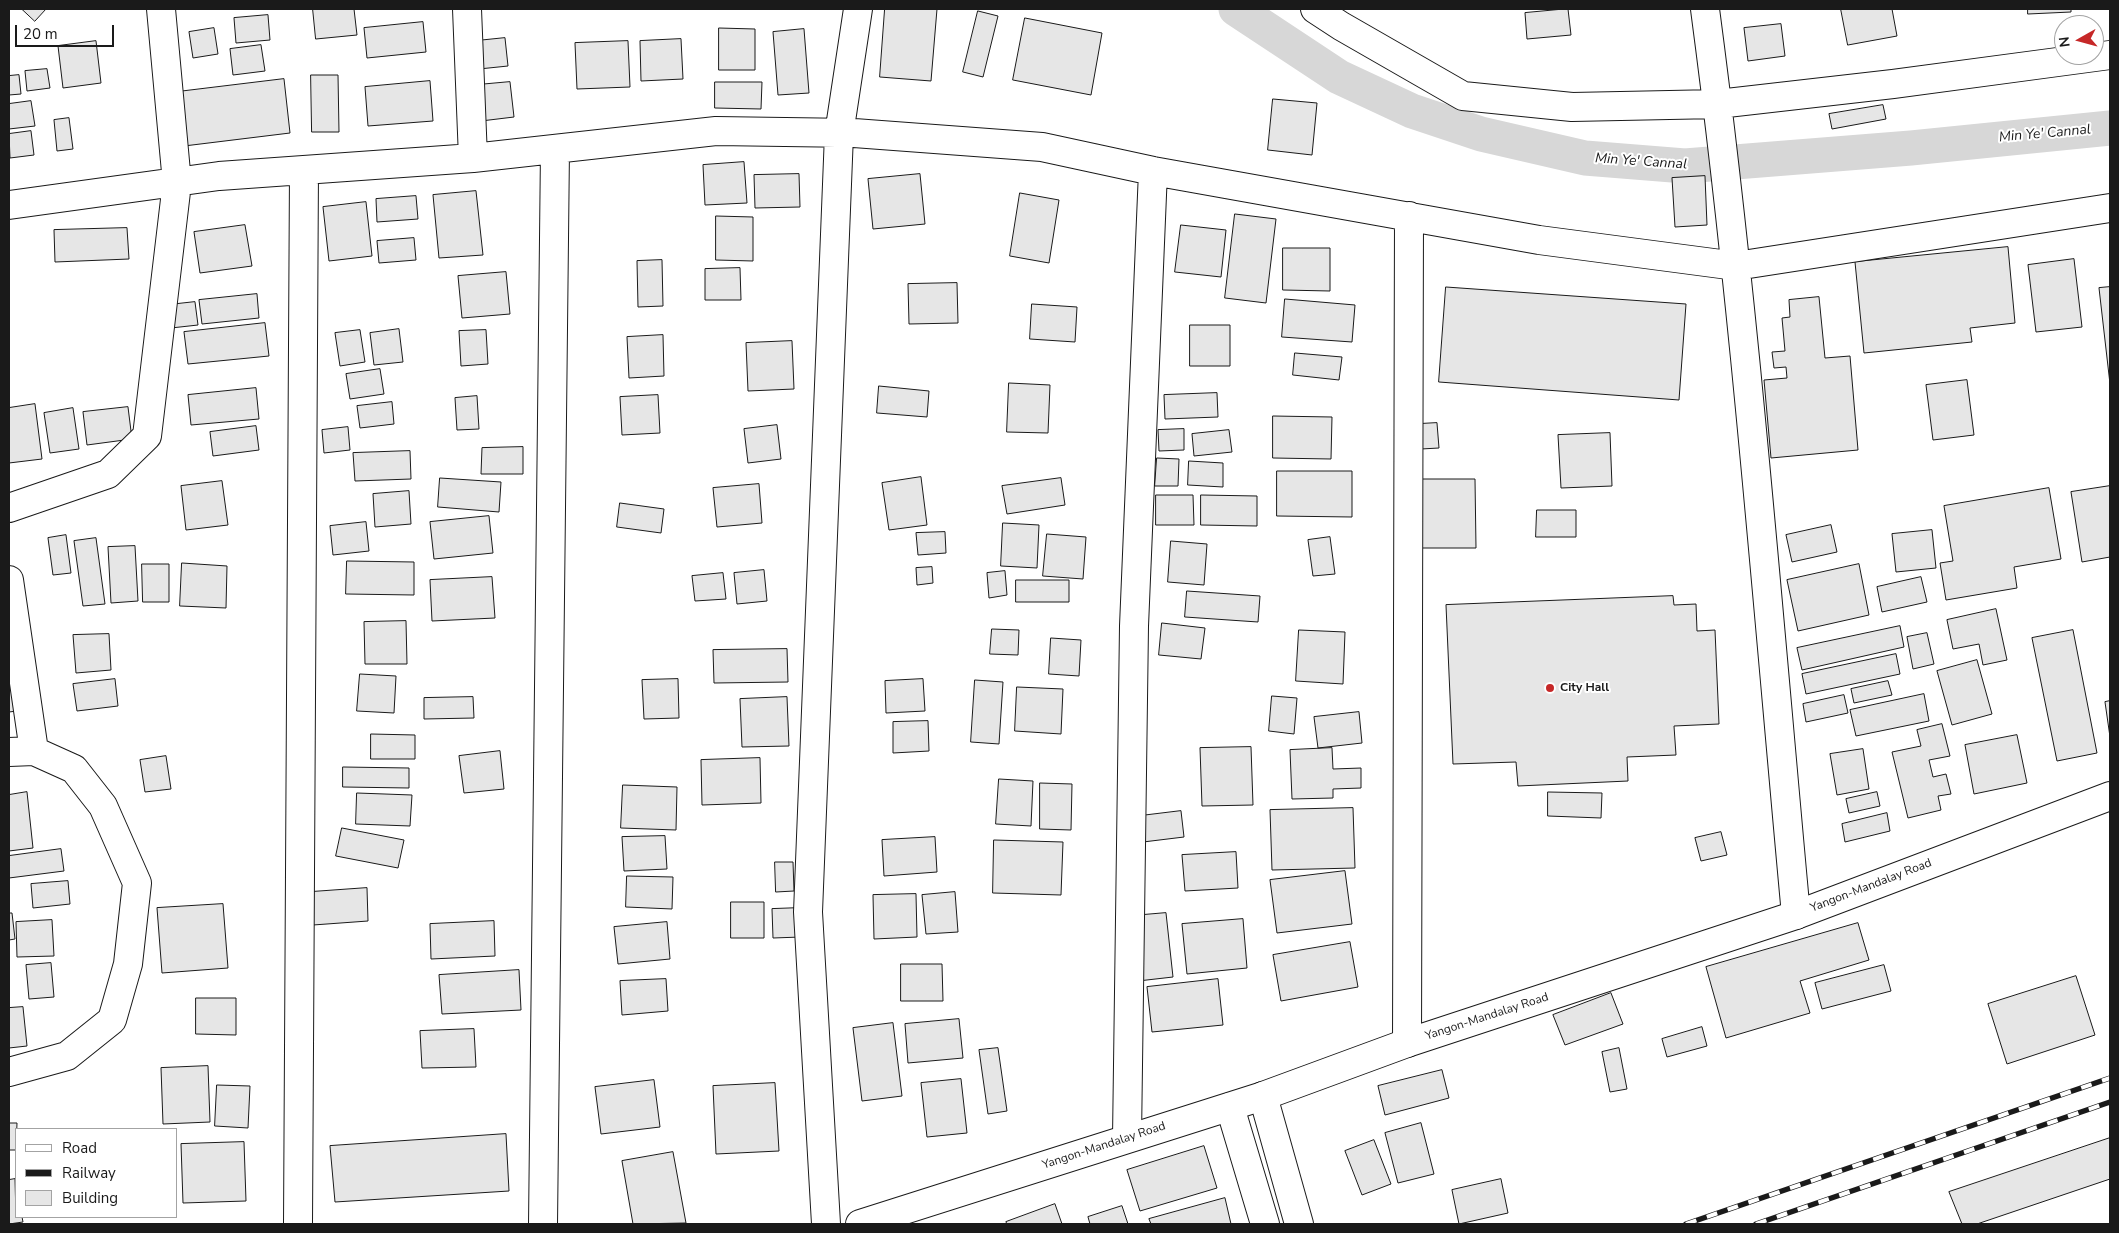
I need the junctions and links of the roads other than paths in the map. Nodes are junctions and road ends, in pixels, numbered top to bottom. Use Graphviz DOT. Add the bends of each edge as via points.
graph roads {
  1 [pos="161,9"];
  2 [pos="467,9"];
  3 [pos="858,9"];
  4 [pos="1315,9"];
  5 [pos="1705,9"];
  6 [pos="2110,55"];
  7 [pos="1718,104"];
  8 [pos="840,134"];
  9 [pos="554,150"];
  10 [pos="473,158"];
  11 [pos="304,170"];
  12 [pos="1153,171"];
  13 [pos="177,183"];
  14 [pos="9,205"];
  15 [pos="2110,208"];
  16 [pos="1409,216"];
  17 [pos="1736,266"];
  18 [pos="9,508"];
  19 [pos="9,580"];
  20 [pos="21,752"];
  21 [pos="2110,796"];
  22 [pos="1796,915"];
  23 [pos="1407,1043"];
  24 [pos="9,1072"];
  25 [pos="1263,1096"];
  26 [pos="1230,1107"];
  27 [pos="1127,1138"];
  28 [pos="298,1224"];
  29 [pos="544,1224"];
  30 [pos="826,1224"];
  31 [pos="860,1224"];
  32 [pos="1264,1224"];
  33 [pos="1299,1224"];
  1 -- 13 [label="main road"];
  2 -- 10 [label="main road"];
  3 -- 8 [label="main road"];
  4 -- 7 [label="main road" via="1463,96 1572,107"];
  5 -- 7 [label="main road"];
  6 -- 7 [label="main road"];
  7 -- 17 [label="main road"];
  8 -- 9 [label="main road" via="716,131"];
  8 -- 12 [label="main road" via="1042,147"];
  8 -- 30 [label="main road" via="808,912"];
  9 -- 10 [label="main road"];
  9 -- 29 [label="main road"];
  10 -- 11 [label="main road"];
  11 -- 13 [label="main road" via="219,176"];
  11 -- 28 [label="main road"];
  12 -- 16 [label="main road"];
  12 -- 27 [label="main road" via="1134,626"];
  13 -- 14 [label="main road"];
  13 -- 18 [label="main road" via="147,436 108,474"];
  15 -- 17 [label="main road"];
  16 -- 17 [label="main road" via="1539,240"];
  16 -- 23 [label="main road"];
  17 -- 22 [label="main road"];
  19 -- 20 [label="main road"];
  20 -- 24 [label="main road" via="74,769 103,806 138,884 128,964 112,1020 67,1056"];
  21 -- 22 [label="main road, Yangon-Mandalay Road"];
  22 -- 23 [label="main road, Yangon-Mandalay Road"];
  23 -- 25 [label="main road, Yangon-Mandalay Road"];
  25 -- 26 [label="main road, Yangon-Mandalay Road"];
  25 -- 33 [label="main road"];
  26 -- 27 [label="main road, Yangon-Mandalay Road"];
  26 -- 32 [label="main road"];
  27 -- 31 [label="main road, Yangon-Mandalay Road"];
}
